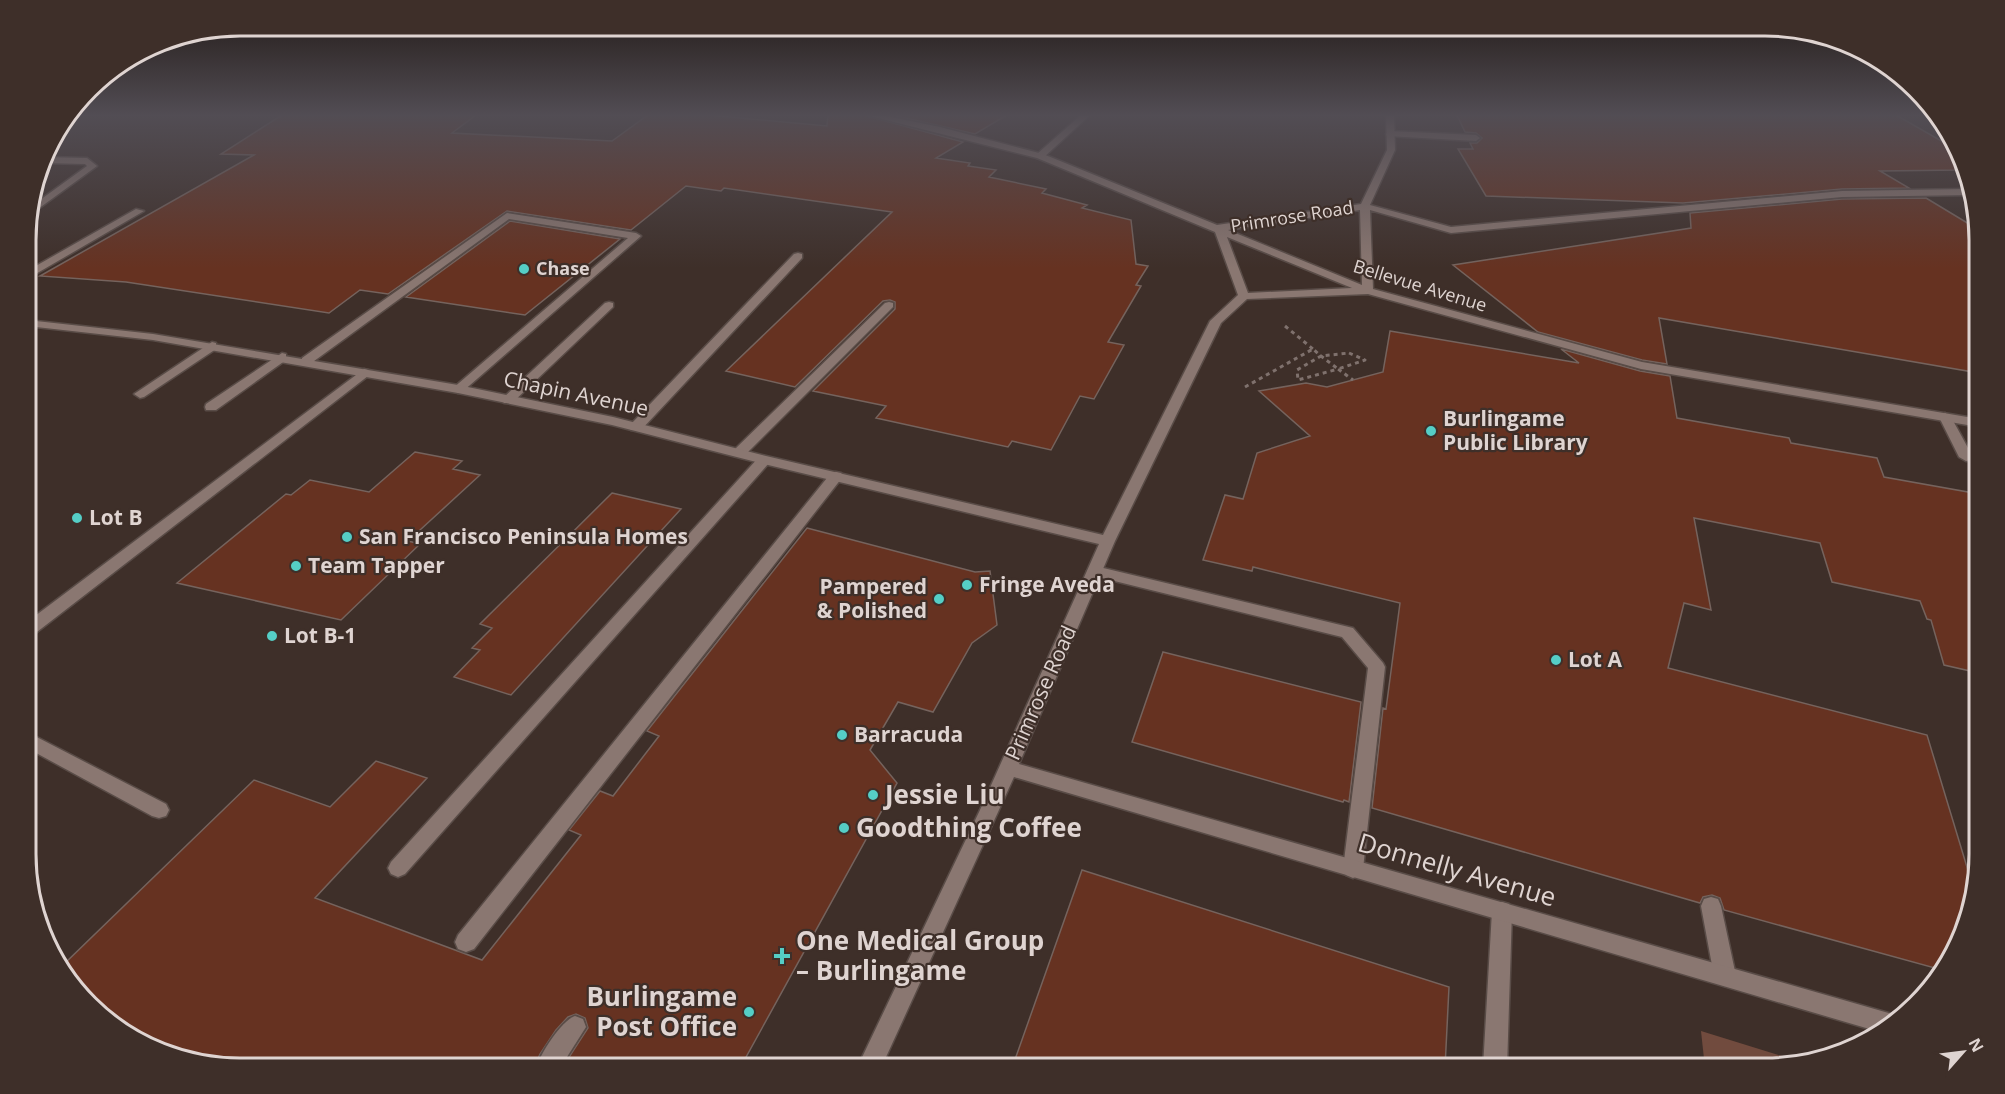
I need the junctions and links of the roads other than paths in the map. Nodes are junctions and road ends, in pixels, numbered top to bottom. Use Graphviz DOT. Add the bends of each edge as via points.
graph roads {
  1 [pos="93,166"];
  2 [pos="1065,166"];
  3 [pos="1384,166"];
  4 [pos="1963,192"];
  5 [pos="40,205"];
  6 [pos="1365,206"];
  7 [pos="139,211"];
  8 [pos="1219,228"];
  9 [pos="798,256"];
  10 [pos="36,271"];
  11 [pos="1368,291"];
  12 [pos="1244,296"];
  13 [pos="609,305"];
  14 [pos="889,305"];
  15 [pos="36,324"];
  16 [pos="212,346"];
  17 [pos="282,357"];
  18 [pos="306,362"];
  19 [pos="364,373"];
  20 [pos="458,389"];
  21 [pos="140,394"];
  22 [pos="508,400"];
  23 [pos="211,407"];
  24 [pos="1945,417"];
  25 [pos="1969,421"];
  26 [pos="636,427"];
  27 [pos="739,453"];
  28 [pos="1966,457"];
  29 [pos="764,460"];
  30 [pos="836,476"];
  31 [pos="1108,542"];
  32 [pos="1095,572"];
  33 [pos="36,624"];
  34 [pos="36,744"];
  35 [pos="1008,768"];
  36 [pos="159,810"];
  37 [pos="398,868"];
  38 [pos="1353,869"];
  39 [pos="1711,906"];
  40 [pos="1502,911"];
  41 [pos="466,942"];
  42 [pos="1725,976"];
  43 [pos="1882,1021"];
  44 [pos="575,1027"];
  45 [pos="554,1058"];
  46 [pos="874,1058"];
  47 [pos="1495,1058"];
  1 -- 5 [label="street"];
  2 -- 8 [label="street, Bellevue Avenue"];
  3 -- 6 [label="street, Primrose Road"];
  4 -- 6 [label="street" via="1842,194 1451,230"];
  6 -- 8 [label="street, Primrose Road"];
  6 -- 11 [label="street, Primrose Road"];
  7 -- 10 [label="street"];
  8 -- 11 [label="street, Bellevue Avenue"];
  8 -- 12 [label="street, Primrose Road"];
  9 -- 26 [label="street"];
  11 -- 12 [label="street"];
  11 -- 24 [label="street, Bellevue Avenue" via="1641,365"];
  12 -- 31 [label="street, Primrose Road" via="1216,321"];
  13 -- 22 [label="street"];
  14 -- 27 [label="street"];
  15 -- 16 [label="street, Chapin Avenue"];
  16 -- 17 [label="street, Chapin Avenue"];
  16 -- 21 [label="street"];
  17 -- 18 [label="street, Chapin Avenue"];
  17 -- 23 [label="street"];
  18 -- 19 [label="street, Chapin Avenue"];
  18 -- 20 [label="street" via="507,216 636,236"];
  19 -- 20 [label="street, Chapin Avenue"];
  19 -- 33 [label="street"];
  20 -- 22 [label="street, Chapin Avenue"];
  22 -- 26 [label="street, Chapin Avenue"];
  24 -- 25 [label="street, Bellevue Avenue"];
  24 -- 28 [label="street"];
  26 -- 27 [label="street, Chapin Avenue"];
  27 -- 29 [label="street, Chapin Avenue"];
  29 -- 30 [label="street, Chapin Avenue"];
  29 -- 37 [label="street"];
  30 -- 31 [label="street, Chapin Avenue"];
  30 -- 41 [label="street"];
  31 -- 32 [label="street, Primrose Road"];
  32 -- 35 [label="street, Primrose Road"];
  32 -- 38 [label="street" via="1347,632 1377,667"];
  34 -- 36 [label="street"];
  35 -- 38 [label="street, Donnelly Avenue"];
  35 -- 46 [label="street, Primrose Road"];
  38 -- 40 [label="street, Donnelly Avenue"];
  39 -- 42 [label="street"];
  40 -- 42 [label="street, Donnelly Avenue"];
  40 -- 47 [label="street"];
  42 -- 43 [label="street, Donnelly Avenue"];
  44 -- 45 [label="street"];
}
